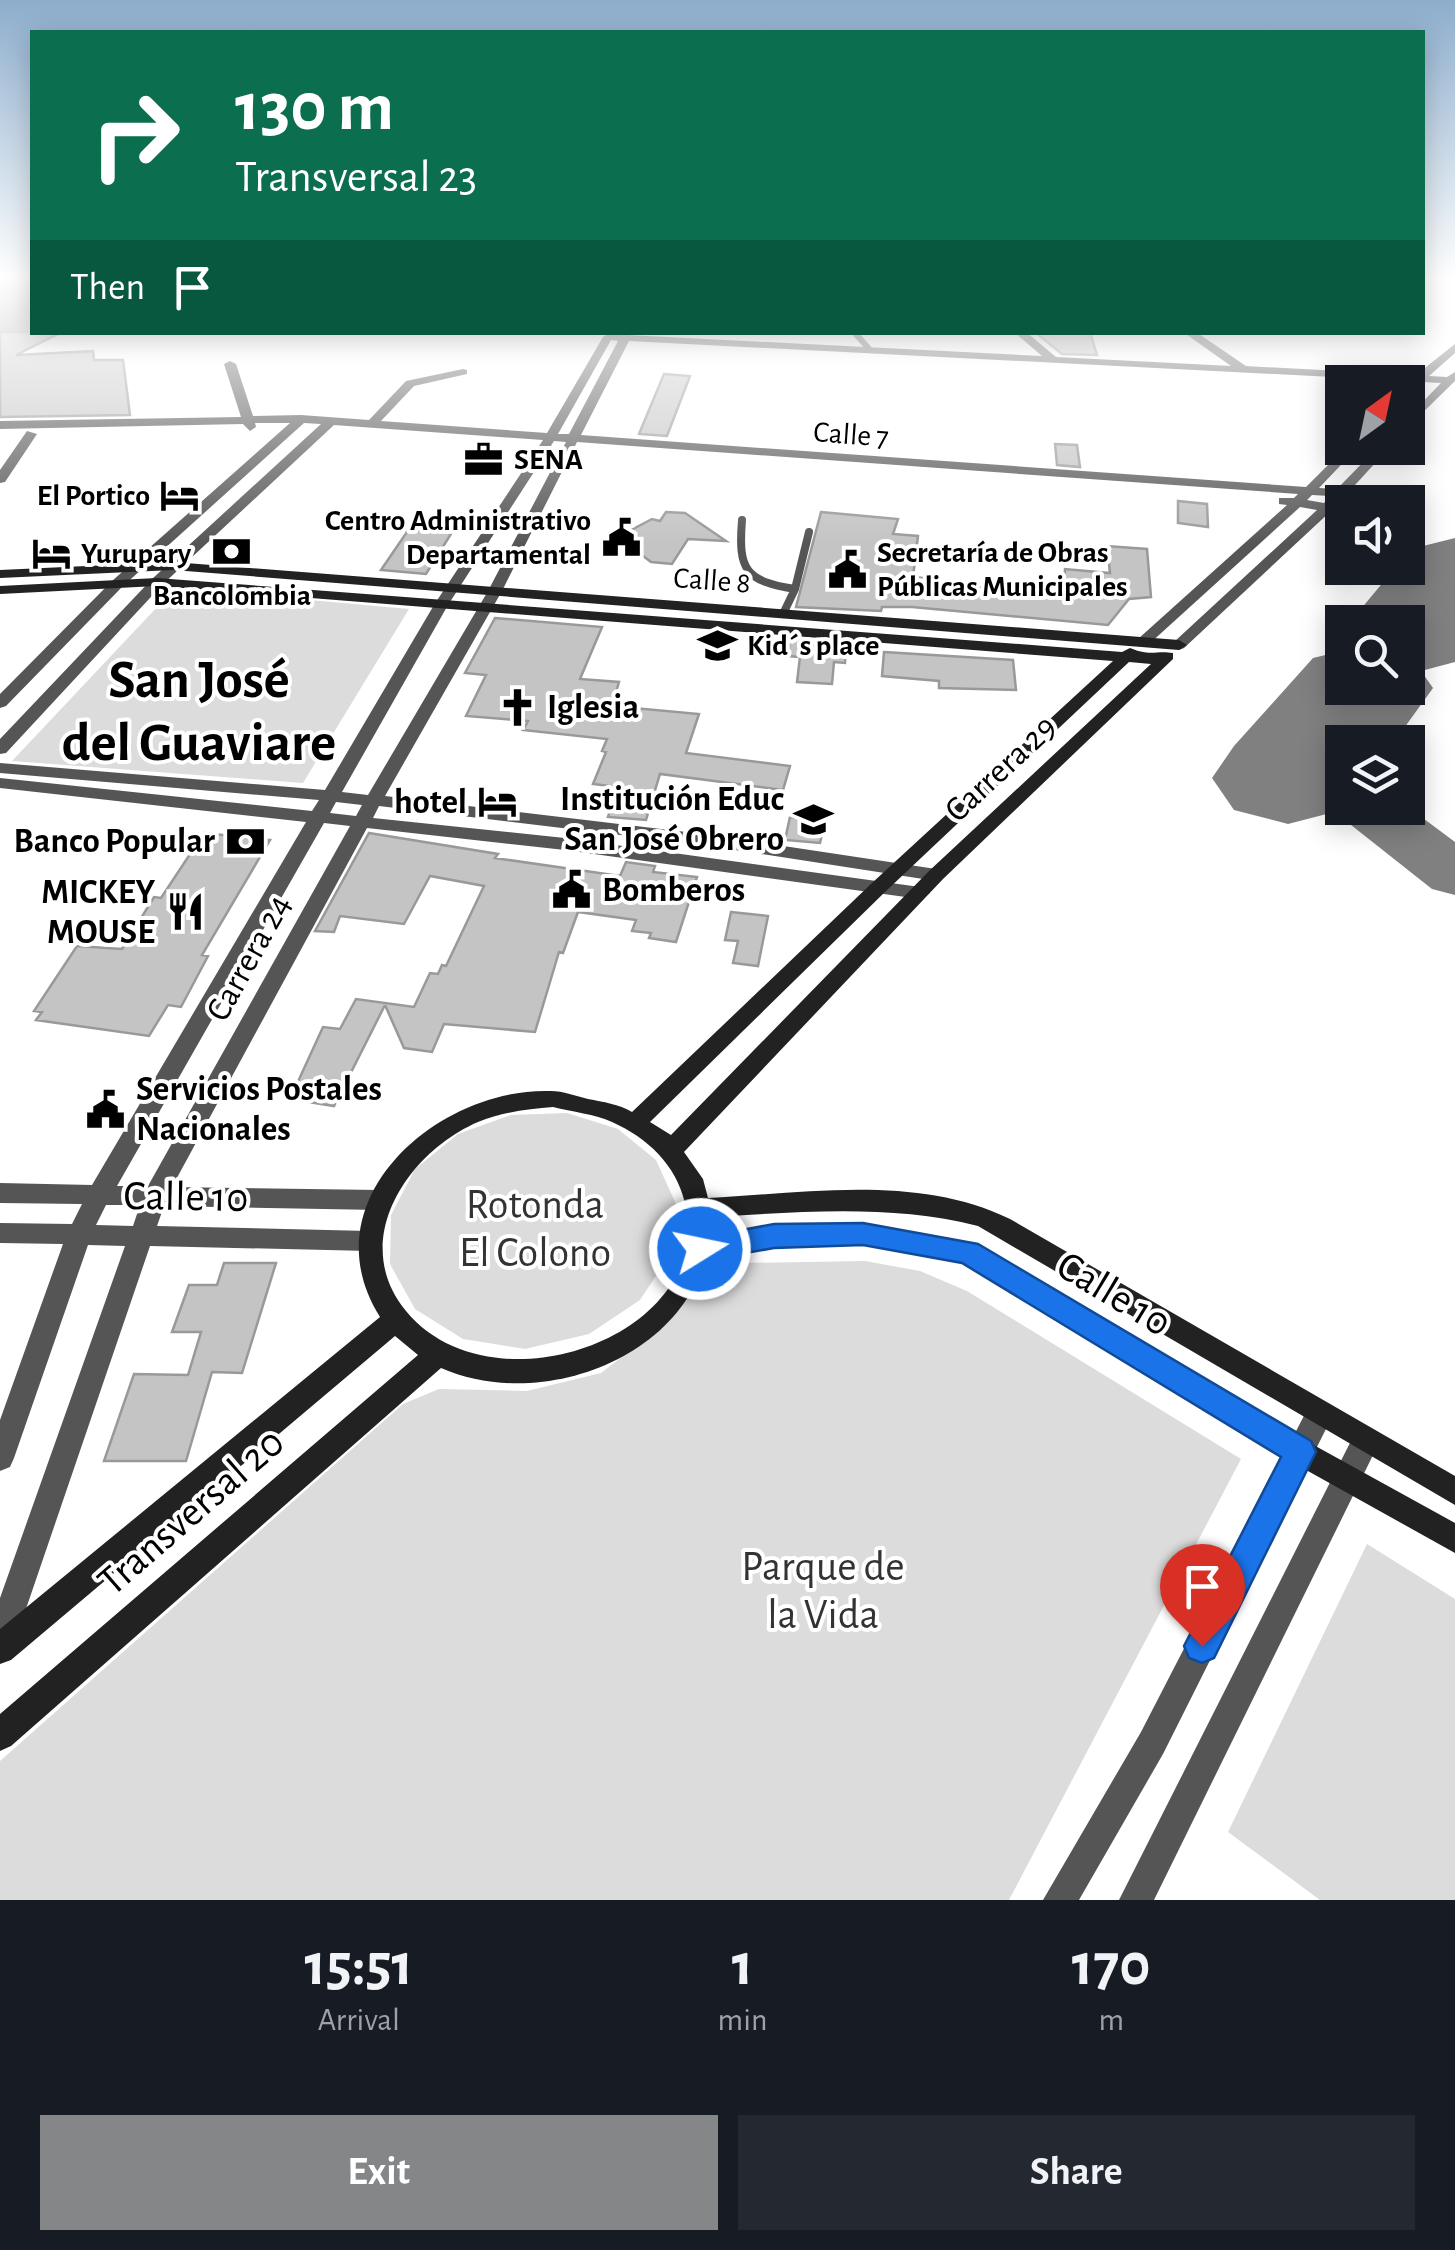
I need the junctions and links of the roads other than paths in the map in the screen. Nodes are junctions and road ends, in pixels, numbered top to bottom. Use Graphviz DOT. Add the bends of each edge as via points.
graph roads {
  1 [pos="231,368"];
  2 [pos="599,368"];
  3 [pos="1044,368"];
  4 [pos="1218,368"];
  5 [pos="1065,369"];
  6 [pos="1243,369"];
  7 [pos="463,372"];
  8 [pos="1255,376"];
  9 [pos="1325,377"];
  10 [pos="1325,380"];
  11 [pos="1448,381"];
  12 [pos="1425,405"];
  13 [pos="250,423"];
  14 [pos="298,423"];
  15 [pos="327,425"];
  16 [pos="371,425"];
  17 [pos="0,426"];
  18 [pos="0,434"];
  19 [pos="30,434"];
  20 [pos="559,444"];
  21 [pos="1334,465"];
  22 [pos="1367,465"];
  23 [pos="0,480"];
  24 [pos="1061,480"];
  25 [pos="1346,485"];
  26 [pos="1310,490"];
  27 [pos="1325,492"];
  28 [pos="1298,502"];
  29 [pos="1325,507"];
  30 [pos="1325,509"];
  31 [pos="742,520"];
  32 [pos="809,532"];
  33 [pos="174,566"];
  34 [pos="138,568"];
  35 [pos="0,574"];
  36 [pos="157,582"];
  37 [pos="116,584"];
  38 [pos="795,589"];
  39 [pos="0,590"];
  40 [pos="447,596"];
  41 [pos="490,600"];
  42 [pos="783,614"];
  43 [pos="780,632"];
  44 [pos="1143,642"];
  45 [pos="1179,644"];
  46 [pos="1126,657"];
  47 [pos="1163,660"];
  48 [pos="0,703"];
  49 [pos="0,749"];
  50 [pos="0,768"];
  51 [pos="0,783"];
  52 [pos="330,796"];
  53 [pos="372,802"];
  54 [pos="318,818"];
  55 [pos="360,822"];
  56 [pos="569,824"];
  57 [pos="565,844"];
  58 [pos="901,869"];
  59 [pos="936,875"];
  60 [pos="880,887"];
  61 [pos="920,893"];
  62 [pos="638,1120"];
  63 [pos="674,1148"];
  64 [pos="0,1194"];
  65 [pos="99,1195"];
  66 [pos="156,1196"];
  67 [pos="379,1200"];
  68 [pos="702,1208"];
  69 [pos="982,1218"];
  70 [pos="0,1233"];
  71 [pos="79,1234"];
  72 [pos="139,1236"];
  73 [pos="369,1241"];
  74 [pos="700,1249"];
  75 [pos="968,1252"];
  76 [pos="395,1320"];
  77 [pos="438,1354"];
  78 [pos="1320,1413"];
  79 [pos="1366,1440"];
  80 [pos="1300,1452"];
  81 [pos="0,1458"];
  82 [pos="1345,1476"];
  83 [pos="1455,1491"];
  84 [pos="1455,1539"];
  85 [pos="0,1641"];
  86 [pos="0,1649"];
  87 [pos="0,1734"];
  88 [pos="1060,1900"];
  89 [pos="1136,1900"];
  1 -- 13 [label="street"];
  2 -- 20 [label="street, Carrera 24"];
  3 -- 5 [label="street"];
  4 -- 6 [label="street"];
  5 -- 8 [label="street"];
  6 -- 8 [label="street"];
  6 -- 9 [label="street"];
  7 -- 16 [label="street" via="410,383"];
  8 -- 10 [label="street"];
  11 -- 12 [label="street"];
  13 -- 14 [label="street, Calle 7"];
  13 -- 17 [label="street, Calle 7"];
  13 -- 19 [label="street, Calle 7"];
  14 -- 15 [label="street, Calle 7"];
  14 -- 34 [label="street"];
  15 -- 16 [label="street, Calle 7"];
  15 -- 20 [label="street, Calle 7"];
  15 -- 33 [label="street"];
  16 -- 20 [label="street, Calle 7"];
  18 -- 19 [label="street, Calle 7"];
  19 -- 23 [label="street"];
  20 -- 24 [label="street, Calle 7"];
  20 -- 40 [label="street, Carrera 24"];
  20 -- 41 [label="street, Carrera 24"];
  21 -- 26 [label="street, Carrera 29"];
  22 -- 25 [label="street, Carrera 29"];
  24 -- 26 [label="street, Calle 7"];
  24 -- 28 [label="street, Calle 7"];
  26 -- 27 [label="street, Calle 7"];
  26 -- 28 [label="street, Carrera 29"];
  28 -- 29 [label="street, Calle 7"];
  28 -- 44 [label="street, Carrera 29"];
  30 -- 45 [label="street, Carrera 29"];
  31 -- 38 [label="lane" via="742,567 763,585"];
  32 -- 38 [label="lane"];
  33 -- 34 [label="main road, Calle 8"];
  33 -- 36 [label="street"];
  33 -- 40 [label="main road, Calle 8"];
  34 -- 35 [label="main road, Calle 8"];
  34 -- 37 [label="street"];
  36 -- 37 [label="main road, Calle 8"];
  36 -- 40 [label="main road, Calle 8"];
  36 -- 49 [label="street"];
  37 -- 39 [label="main road, Calle 8"];
  37 -- 48 [label="street"];
  38 -- 42 [label="lane"];
  40 -- 41 [label="main road, Calle 8"];
  40 -- 52 [label="street, Carrera 24"];
  41 -- 42 [label="main road, Calle 8"];
  41 -- 43 [label="main road, Calle 8"];
  41 -- 53 [label="street, Carrera 24"];
  42 -- 43 [label="street"];
  42 -- 44 [label="main road, Calle 8"];
  43 -- 46 [label="main road, Calle 8"];
  44 -- 45 [label="main road, Calle 8"];
  44 -- 46 [label="main road, Carrera 29"];
  45 -- 47 [label="main road, Carrera 29"];
  46 -- 47 [label="main road, Calle 8"];
  46 -- 58 [label="main road, Carrera 29"];
  47 -- 59 [label="main road, Carrera 29"];
  50 -- 52 [label="street"];
  51 -- 54 [label="street"];
  52 -- 53 [label="street"];
  52 -- 54 [label="street, Carrera 24"];
  53 -- 55 [label="street, Carrera 24"];
  53 -- 56 [label="street"];
  54 -- 55 [label="street"];
  54 -- 65 [label="street, Carrera 24"];
  55 -- 57 [label="street"];
  55 -- 66 [label="street, Carrera 24"];
  56 -- 57 [label="street"];
  56 -- 58 [label="street"];
  57 -- 60 [label="street"];
  58 -- 59 [label="street"];
  58 -- 60 [label="main road, Carrera 29"];
  59 -- 61 [label="main road, Carrera 29"];
  60 -- 61 [label="street"];
  60 -- 62 [label="main road, Carrera 29"];
  61 -- 63 [label="main road, Carrera 29"];
  62 -- 63 [label="main road"];
  62 -- 67 [label="main road" via="568,1100 492,1108 436,1134"];
  63 -- 68 [label="main road"];
  64 -- 65 [label="street, Calle 10"];
  65 -- 66 [label="street, Calle 10"];
  65 -- 71 [label="street, Carrera 24"];
  66 -- 67 [label="street, Calle 10"];
  66 -- 72 [label="street, Carrera 24"];
  67 -- 73 [label="main road"];
  68 -- 69 [label="main road, Calle 10" via="862,1200"];
  68 -- 74 [label="main road"];
  69 -- 75 [label="main road"];
  69 -- 78 [label="main road, Calle 10"];
  70 -- 71 [label="street, Calle 10"];
  71 -- 72 [label="street, Calle 10"];
  71 -- 81 [label="street, Carrera 24"];
  72 -- 73 [label="street, Calle 10"];
  72 -- 85 [label="street, Carrera 24"];
  73 -- 76 [label="main road" via="374,1282"];
  74 -- 75 [label="main road, Calle 10" via="774,1236 863,1234"];
  74 -- 77 [label="main road" via="681,1292 647,1329 600,1357 544,1372 488,1371"];
  75 -- 80 [label="main road, Calle 10"];
  76 -- 77 [label="main road"];
  76 -- 86 [label="main road, Transversal 20"];
  77 -- 87 [label="main road, Transversal 20"];
  78 -- 79 [label="main road, Calle 10"];
  78 -- 80 [label="street"];
  79 -- 82 [label="street"];
  79 -- 83 [label="main road, Calle 10"];
  80 -- 82 [label="main road, Calle 10"];
  80 -- 88 [label="street" via="1152,1743"];
  82 -- 84 [label="main road, Calle 10"];
  82 -- 89 [label="street"];
}
